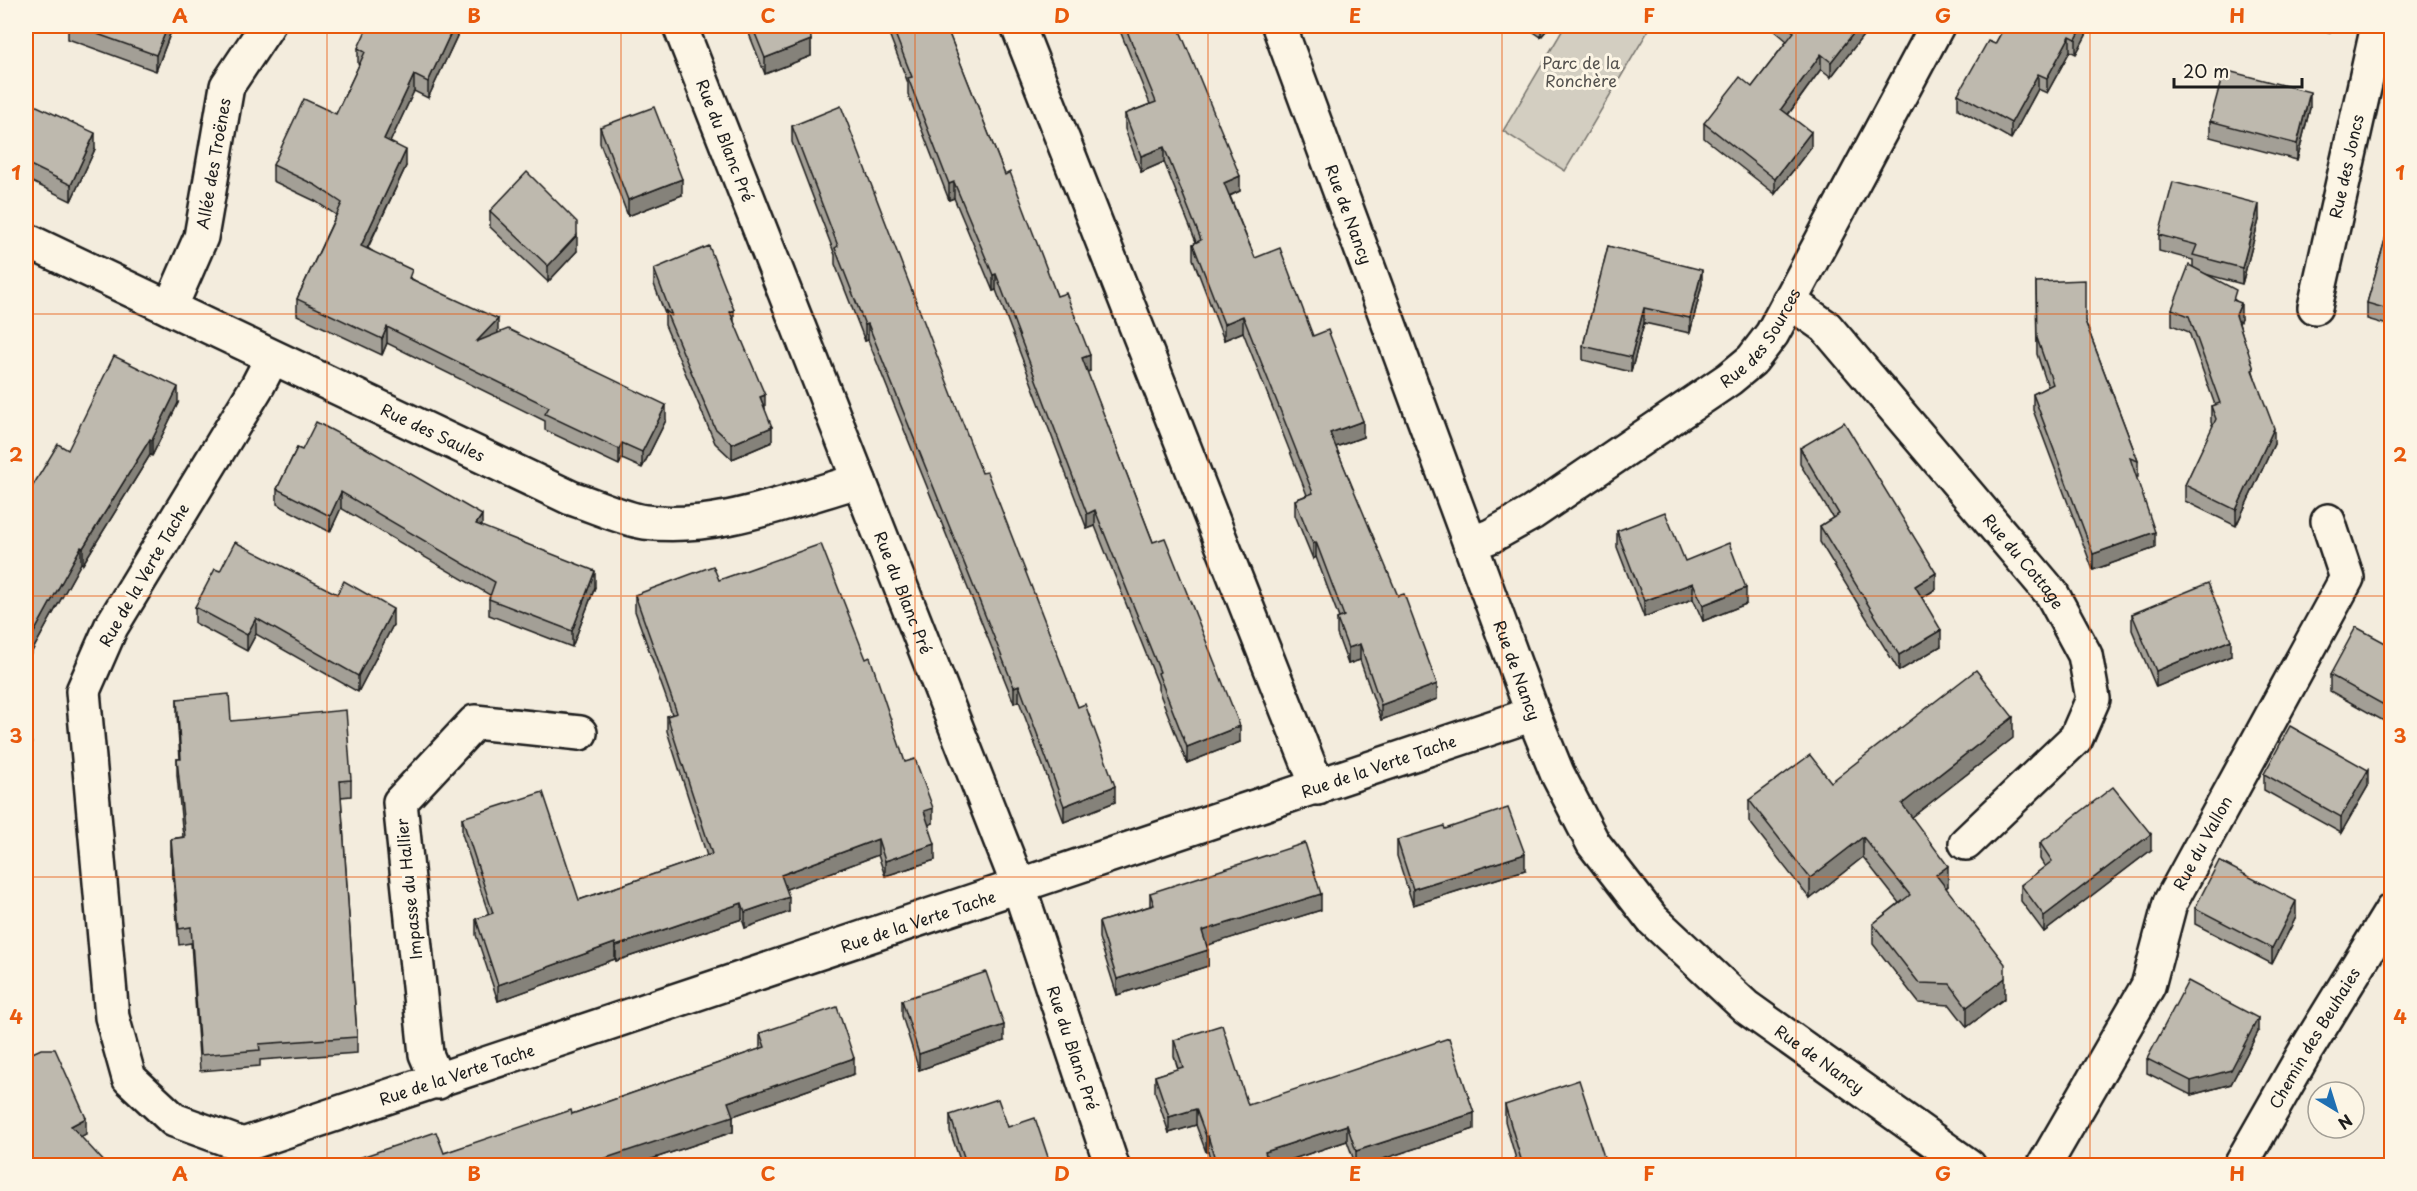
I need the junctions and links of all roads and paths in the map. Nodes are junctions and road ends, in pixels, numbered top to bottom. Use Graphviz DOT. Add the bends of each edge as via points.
graph roads {
  1 [pos="267,26"];
  2 [pos="680,26"];
  3 [pos="1018,26"];
  4 [pos="1279,26"];
  5 [pos="1937,26"];
  6 [pos="2378,26"];
  7 [pos="26,240"];
  8 [pos="1789,302"];
  9 [pos="2315,307"];
  10 [pos="170,309"];
  11 [pos="272,357"];
  12 [pos="859,481"];
  13 [pos="2328,521"];
  14 [pos="1470,544"];
  15 [pos="1533,714"];
  16 [pos="580,733"];
  17 [pos="1318,788"];
  18 [pos="1966,843"];
  19 [pos="1019,887"];
  20 [pos="2391,910"];
  21 [pos="438,1082"];
  22 [pos="1112,1166"];
  23 [pos="1969,1166"];
  24 [pos="2044,1166"];
  25 [pos="2240,1166"];
  1 -- 10 [label="street, Allée des Troënes" via="227,86 201,237"];
  2 -- 12 [label="street, Rue du Blanc Pré"];
  3 -- 17 [label="street"];
  4 -- 14 [label="street, Rue de Nancy"];
  5 -- 8 [label="street, Rue des Sources"];
  6 -- 9 [label="street, Rue des Joncs"];
  7 -- 10 [label="street, Rue des Saules"];
  8 -- 14 [label="street, Rue des Sources" via="1752,360 1729,379 1532,513"];
  8 -- 18 [label="street, Rue du Cottage" via="1826,327 2052,594 2085,655 2093,699 2076,738"];
  10 -- 11 [label="street, Rue des Saules"];
  11 -- 12 [label="street, Rue des Saules" via="571,498 644,522 709,522"];
  11 -- 21 [label="street, Rue de la Verte Tache" via="111,627 83,691 112,1017 129,1078 174,1120 243,1145"];
  12 -- 19 [label="street, Rue du Blanc Pré"];
  13 -- 24 [label="street, Rue du Vallon" via="2347,578 2170,903 2148,986"];
  14 -- 15 [label="street, Rue de Nancy"];
  15 -- 17 [label="street, Rue de la Verte Tache"];
  15 -- 23 [label="street, Rue de Nancy" via="1557,773 1593,843 1652,919 1746,1007"];
  16 -- 21 [label="street, Impasse du Hallier" via="475,722 400,802 426,1054"];
  17 -- 19 [label="street, Rue de la Verte Tache"];
  19 -- 21 [label="street, Rue de la Verte Tache"];
  19 -- 22 [label="street, Rue du Blanc Pré"];
  20 -- 25 [label="street, Chemin des Beuhaies"];
}
